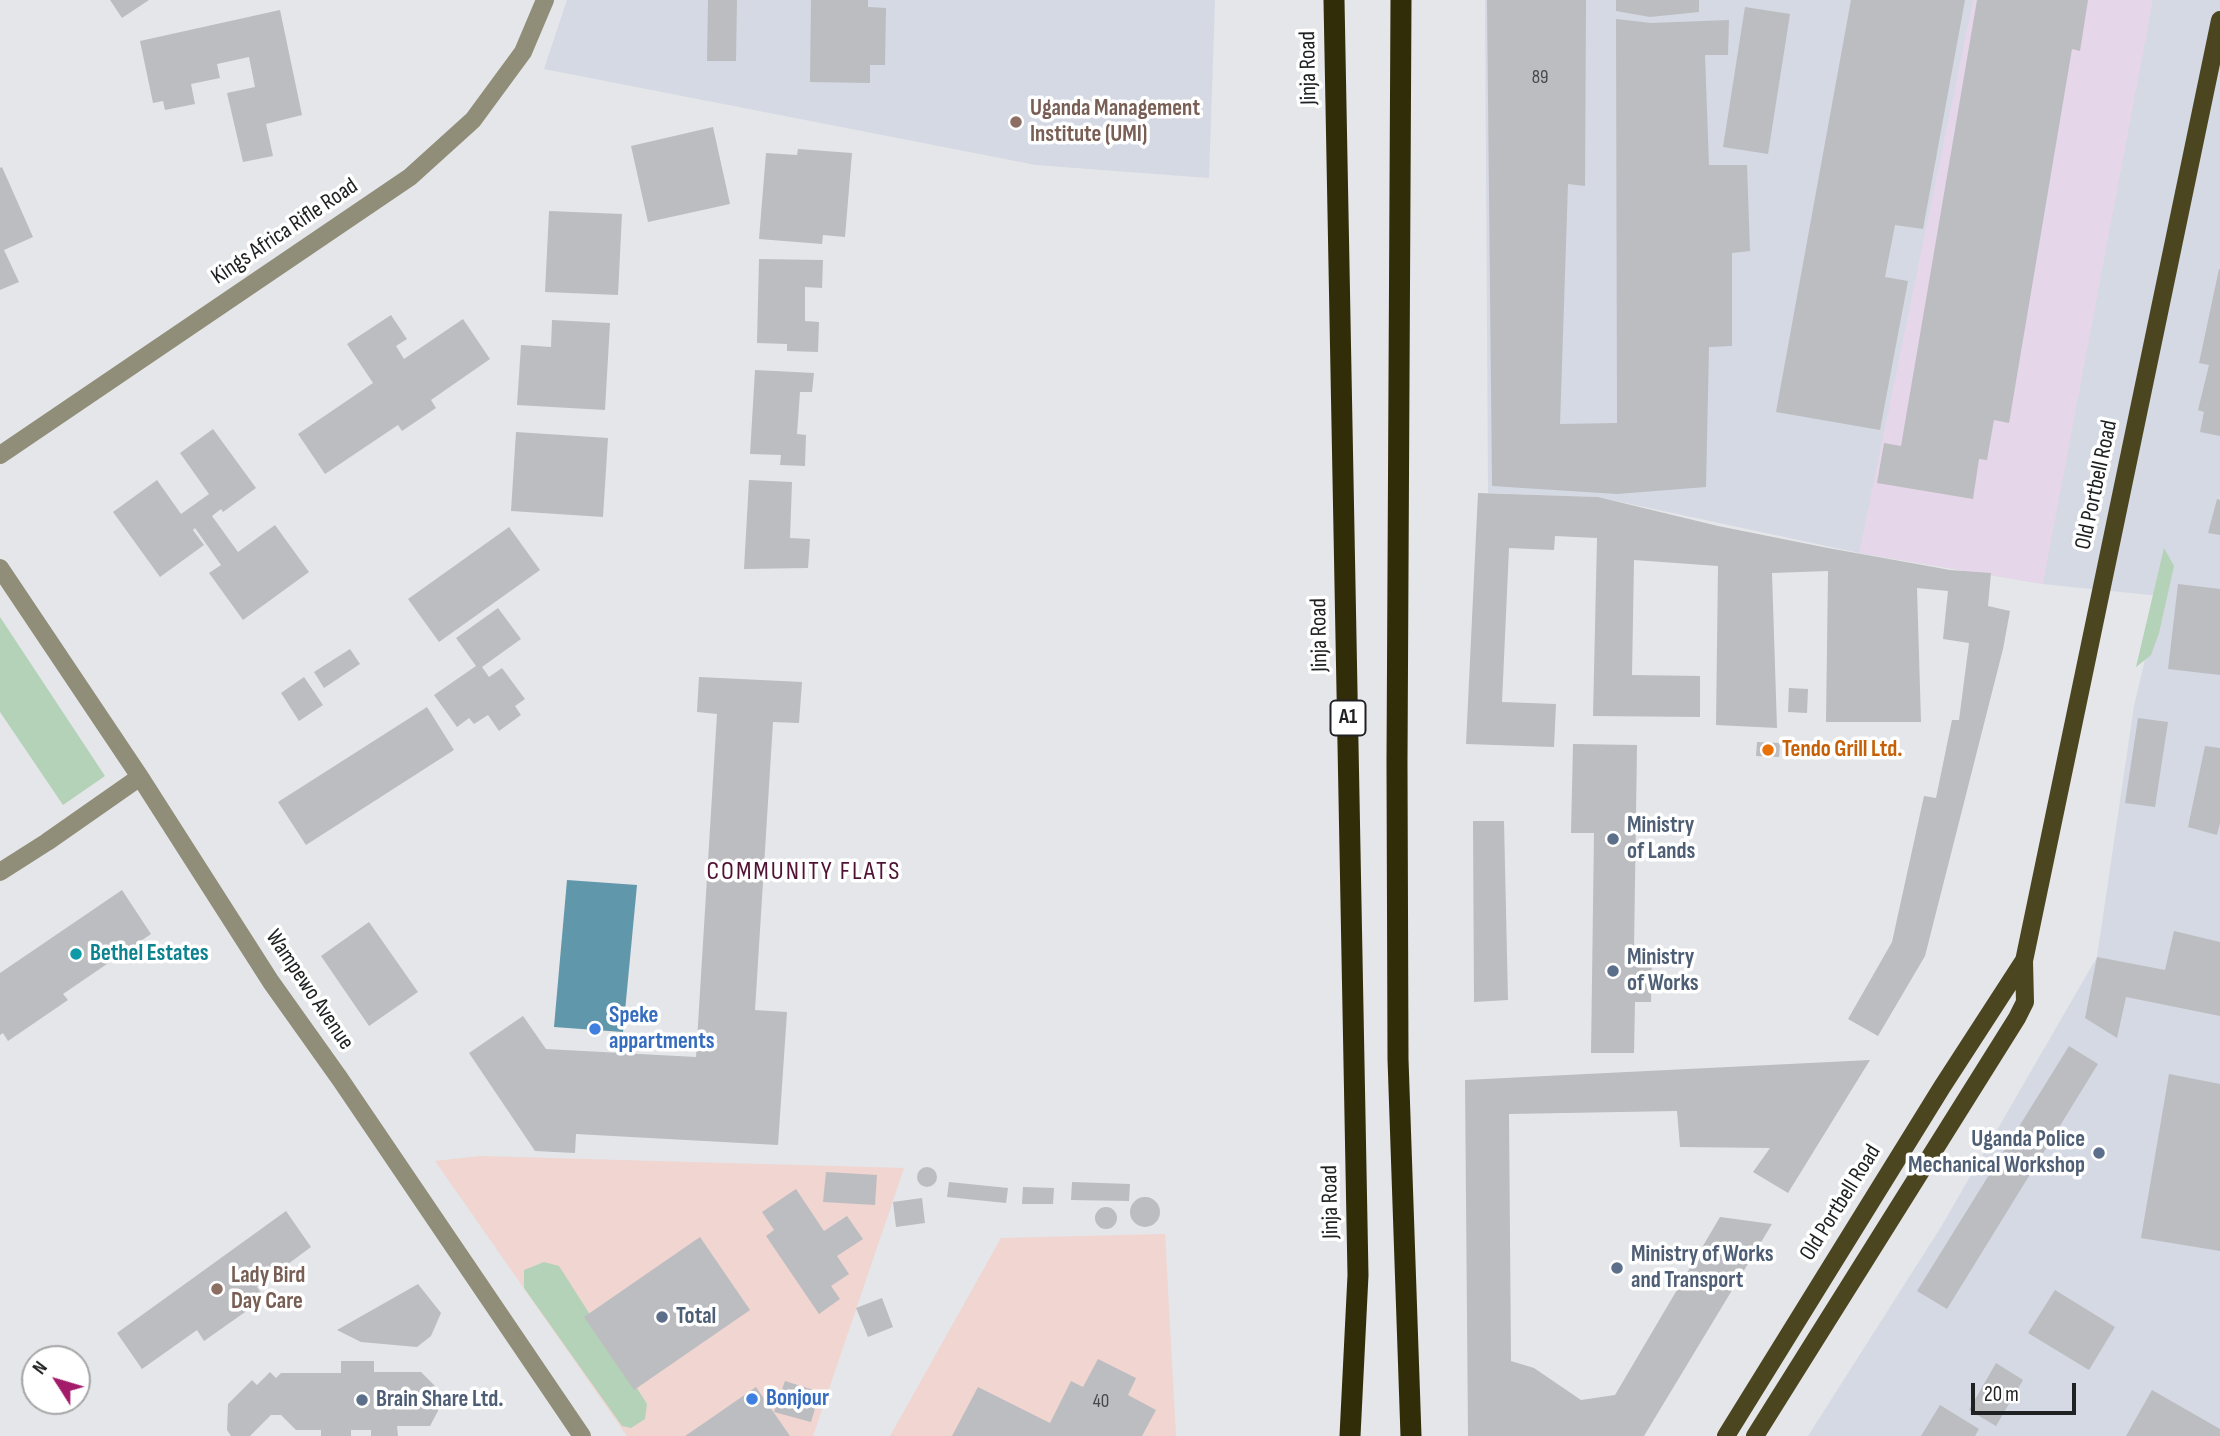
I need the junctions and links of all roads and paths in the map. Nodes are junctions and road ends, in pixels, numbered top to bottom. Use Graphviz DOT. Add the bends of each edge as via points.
graph roads {
  1 [pos="545,0"];
  2 [pos="1334,0"];
  3 [pos="1401,0"];
  4 [pos="2220,20"];
  5 [pos="0,455"];
  6 [pos="0,568"];
  7 [pos="140,776"];
  8 [pos="0,873"];
  9 [pos="2024,961"];
  10 [pos="582,1436"];
  11 [pos="1350,1436"];
  12 [pos="1411,1436"];
  13 [pos="1726,1436"];
  14 [pos="1755,1436"];
  1 -- 5 [label="street, Kings Africa Rifle Road" via="523,52 473,120 410,177"];
  2 -- 11 [label="highway, Jinja Road / A1" via="1359,1275"];
  3 -- 12 [label="highway, A1" via="1398,1059"];
  4 -- 9 [label="main road, Old Portbell Road"];
  6 -- 7 [label="street, Wampewo Avenue"];
  7 -- 8 [label="street"];
  7 -- 10 [label="street, Wampewo Avenue" via="271,982"];
  9 -- 13 [label="main road, Old Portbell Road"];
  9 -- 14 [label="main road, Old Portbell Road" via="2025,1002 2017,1018"];
}
